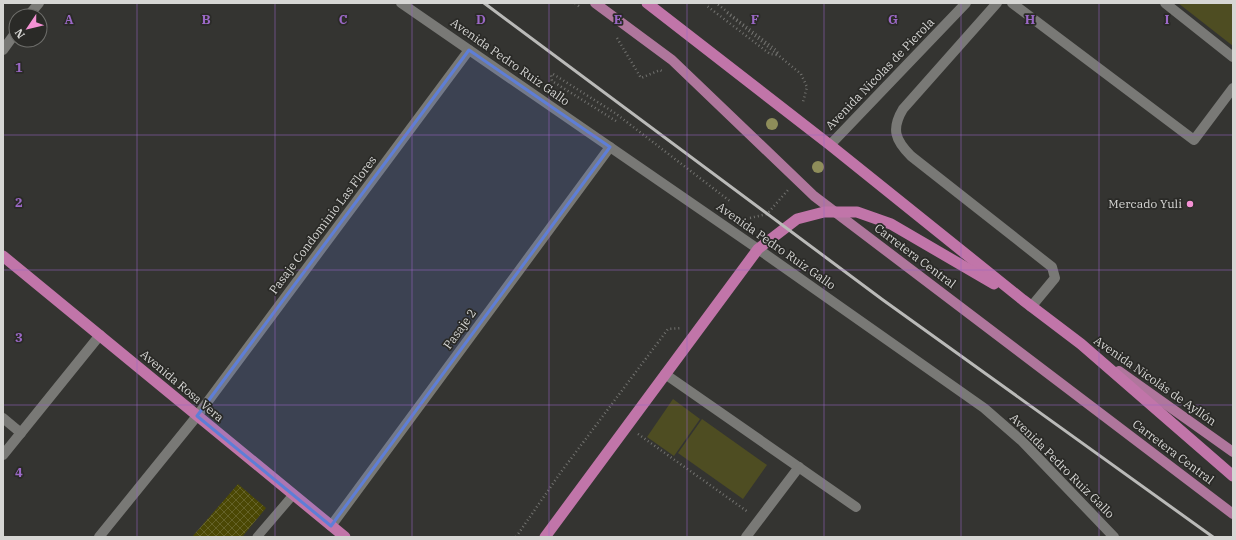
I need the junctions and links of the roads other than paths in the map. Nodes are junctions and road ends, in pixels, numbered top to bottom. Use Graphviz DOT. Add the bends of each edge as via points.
graph roads {
  1 [pos="401,3"];
  2 [pos="595,3"];
  3 [pos="647,3"];
  4 [pos="966,3"];
  5 [pos="997,3"];
  6 [pos="1012,3"];
  7 [pos="1165,3"];
  8 [pos="469,50"];
  9 [pos="1233,56"];
  10 [pos="1233,88"];
  11 [pos="830,145"];
  12 [pos="610,147"];
  13 [pos="758,248"];
  14 [pos="3,256"];
  15 [pos="1027,303"];
  16 [pos="100,335"];
  17 [pos="1081,344"];
  18 [pos="665,374"];
  19 [pos="197,416"];
  20 [pos="3,418"];
  21 [pos="21,433"];
  22 [pos="1233,452"];
  23 [pos="3,455"];
  24 [pos="799,467"];
  25 [pos="1233,476"];
  26 [pos="292,495"];
  27 [pos="856,507"];
  28 [pos="1233,514"];
  29 [pos="331,526"];
  30 [pos="99,537"];
  31 [pos="257,537"];
  32 [pos="344,537"];
  33 [pos="545,537"];
  34 [pos="746,537"];
  35 [pos="1114,537"];
  1 -- 8 [label="street, Avenida Pedro Ruiz Gallo"];
  2 -- 28 [label="main road, Carretera Central" via="672,60 814,196"];
  3 -- 11 [label="highway, Carretera Central"];
  4 -- 11 [label="street, Avenida Nicolas de Pierola"];
  5 -- 15 [label="street" via="903,109 896,121 895,130 899,141 911,156 1052,267 1056,278"];
  6 -- 10 [label="street" via="1194,140"];
  7 -- 9 [label="street"];
  8 -- 12 [label="street, Avenida Pedro Ruiz Gallo"];
  8 -- 19 [label="street, Pasaje Condominio Las Flores"];
  11 -- 15 [label="highway, Carretera Central"];
  12 -- 13 [label="street, Avenida Pedro Ruiz Gallo"];
  12 -- 29 [label="street, Pasaje 2"];
  13 -- 15 [label="highway" via="797,219 824,212 857,212 891,224"];
  13 -- 18 [label="highway"];
  13 -- 35 [label="street, Avenida Pedro Ruiz Gallo" via="984,408 1022,441"];
  14 -- 16 [label="highway, Avenida Rosa Vera"];
  15 -- 17 [label="highway, Carretera Central"];
  16 -- 19 [label="highway, Avenida Rosa Vera"];
  16 -- 21 [label="street"];
  17 -- 22 [label="main road, Avenida Nicolás de Ayllón"];
  17 -- 25 [label="highway, Carretera Central"];
  18 -- 24 [label="street"];
  18 -- 33 [label="highway"];
  19 -- 26 [label="highway, Avenida Rosa Vera"];
  19 -- 30 [label="street, Pasaje Condominio Las Flores"];
  20 -- 21 [label="street"];
  21 -- 23 [label="street"];
  24 -- 27 [label="street"];
  24 -- 34 [label="street"];
  26 -- 29 [label="highway, Avenida Rosa Vera"];
  26 -- 31 [label="lane"];
  29 -- 32 [label="highway, Avenida Rosa Vera"];
}
